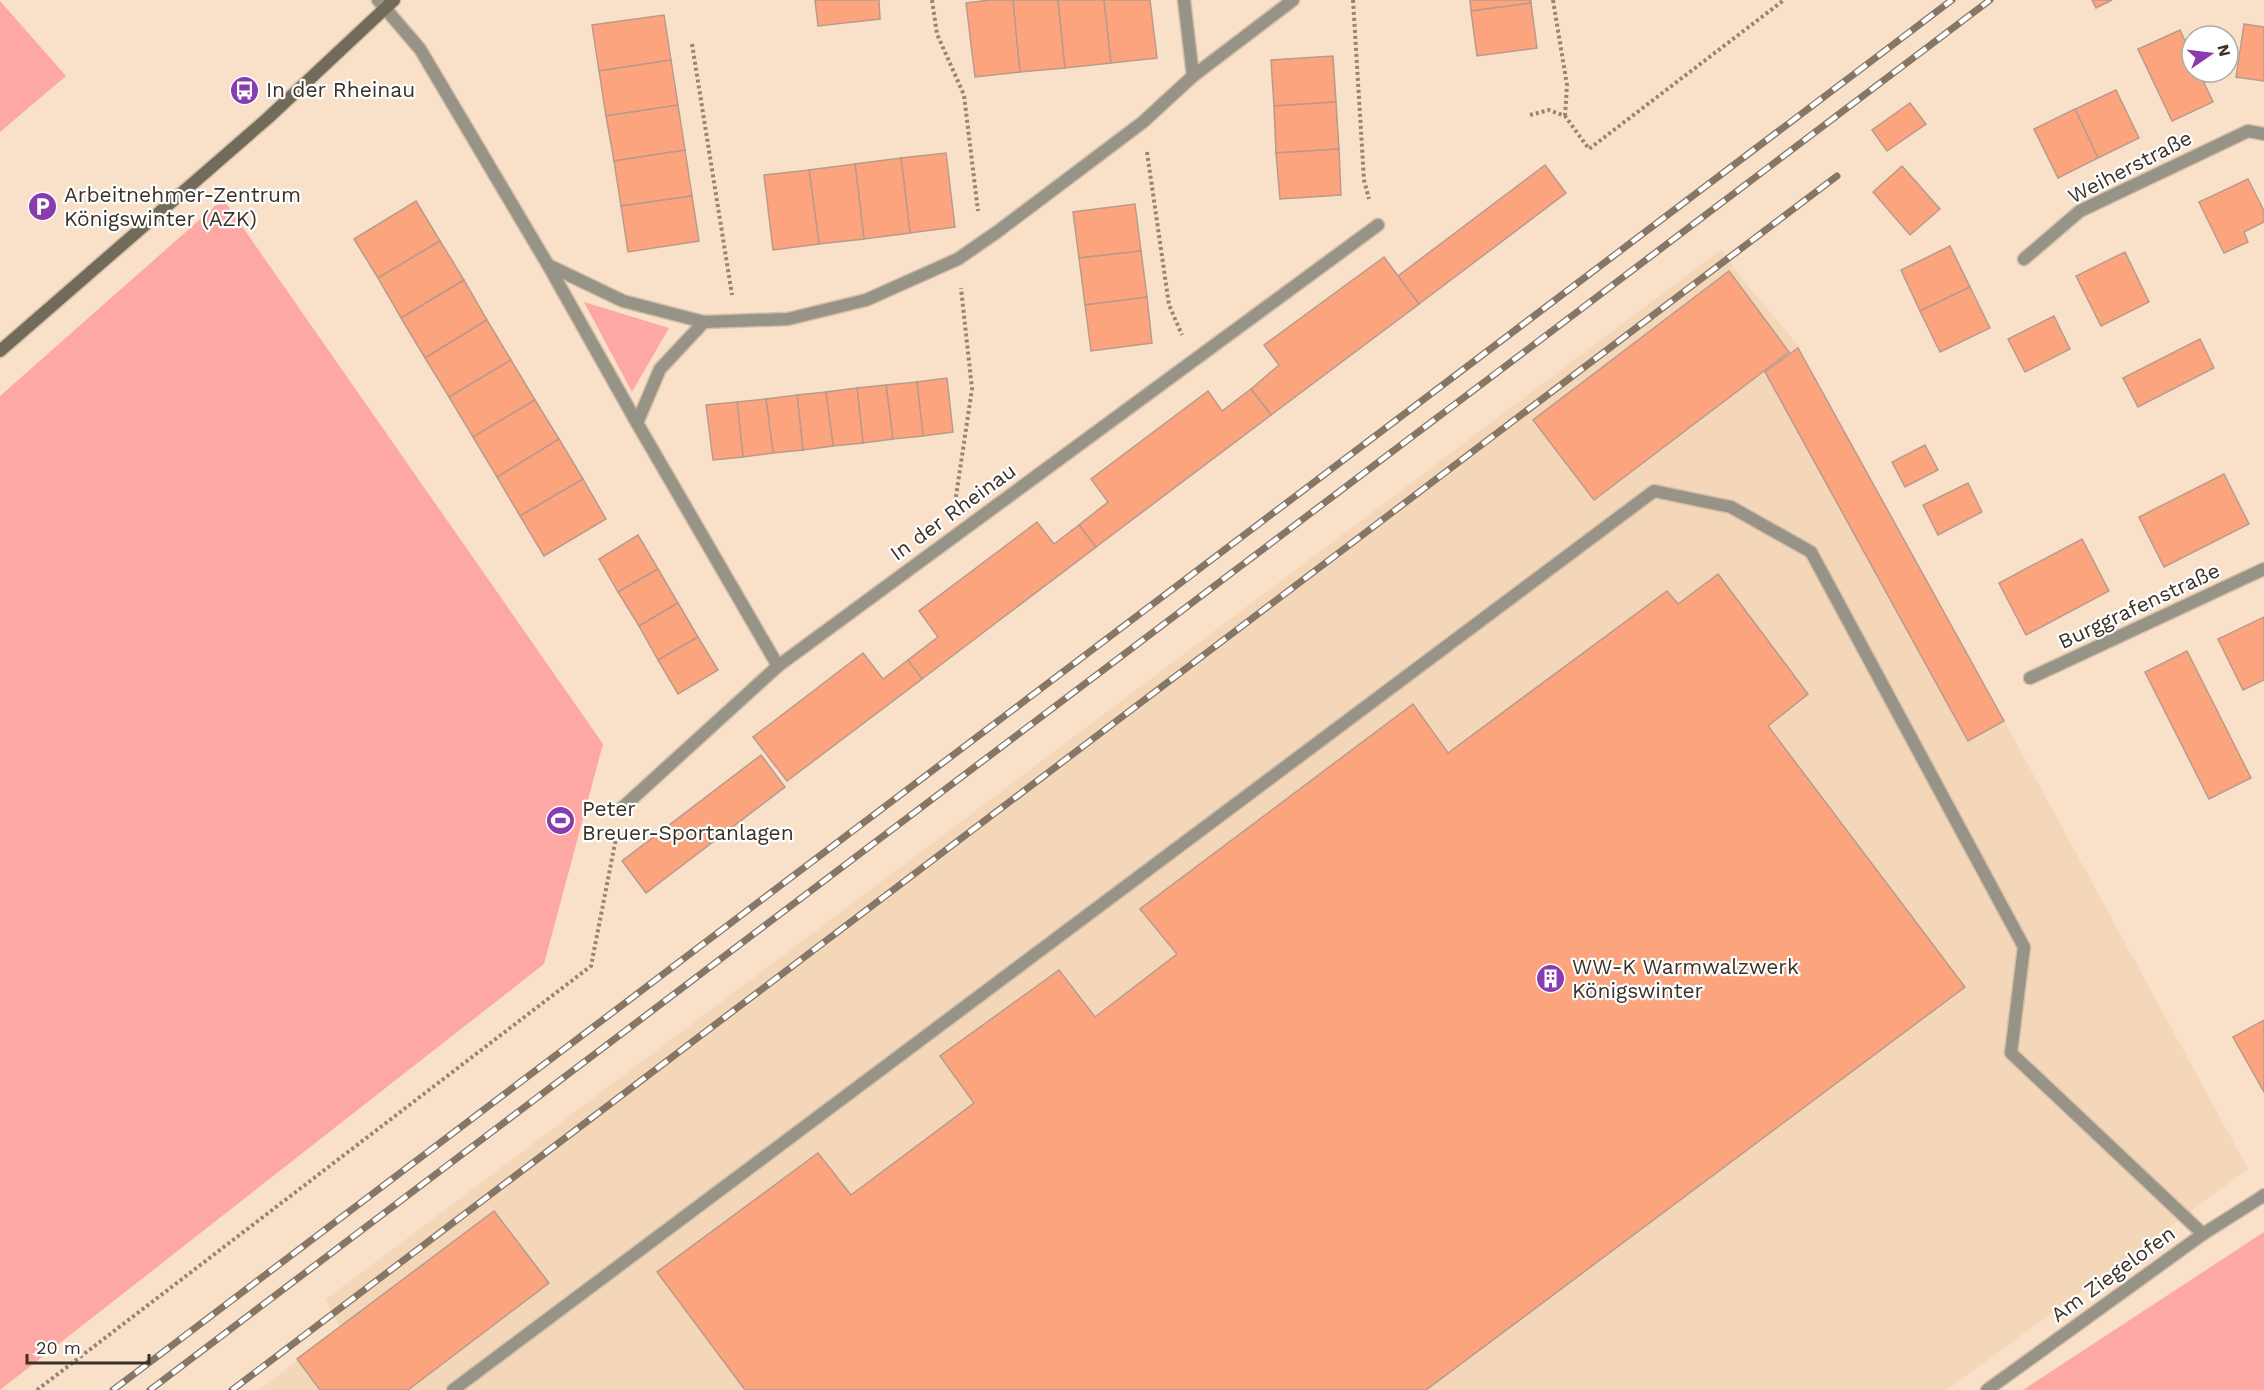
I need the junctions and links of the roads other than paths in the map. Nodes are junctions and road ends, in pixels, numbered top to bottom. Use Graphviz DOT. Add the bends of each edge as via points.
graph roads {
  1 [pos="1184,0"];
  2 [pos="1293,0"];
  3 [pos="385,2"];
  4 [pos="1193,76"];
  5 [pos="2264,134"];
  6 [pos="1378,225"];
  7 [pos="2024,259"];
  8 [pos="548,264"];
  9 [pos="704,322"];
  10 [pos="0,351"];
  11 [pos="637,423"];
  12 [pos="2264,569"];
  13 [pos="778,666"];
  14 [pos="2030,678"];
  15 [pos="622,808"];
  16 [pos="2262,1196"];
  17 [pos="2203,1234"];
  18 [pos="453,1390"];
  19 [pos="1987,1390"];
  1 -- 4 [label="street"];
  2 -- 4 [label="street"];
  3 -- 8 [label="street" via="420,49"];
  3 -- 10 [label="main road" via="268,118"];
  4 -- 9 [label="street" via="1143,122 958,259 867,300 788,319"];
  5 -- 7 [label="street, Weiherstraße" via="2248,131 2080,211"];
  6 -- 13 [label="street, In der Rheinau"];
  8 -- 9 [label="street" via="623,301"];
  8 -- 11 [label="street"];
  9 -- 11 [label="street" via="660,369"];
  11 -- 13 [label="street"];
  12 -- 14 [label="street, Burggrafenstraße"];
  13 -- 15 [label="street, In der Rheinau"];
  16 -- 17 [label="street, Am Ziegelofen"];
  17 -- 18 [label="street" via="2012,1053 2024,947 1811,552 1731,507 1654,491"];
  17 -- 19 [label="street, Am Ziegelofen"];
}
